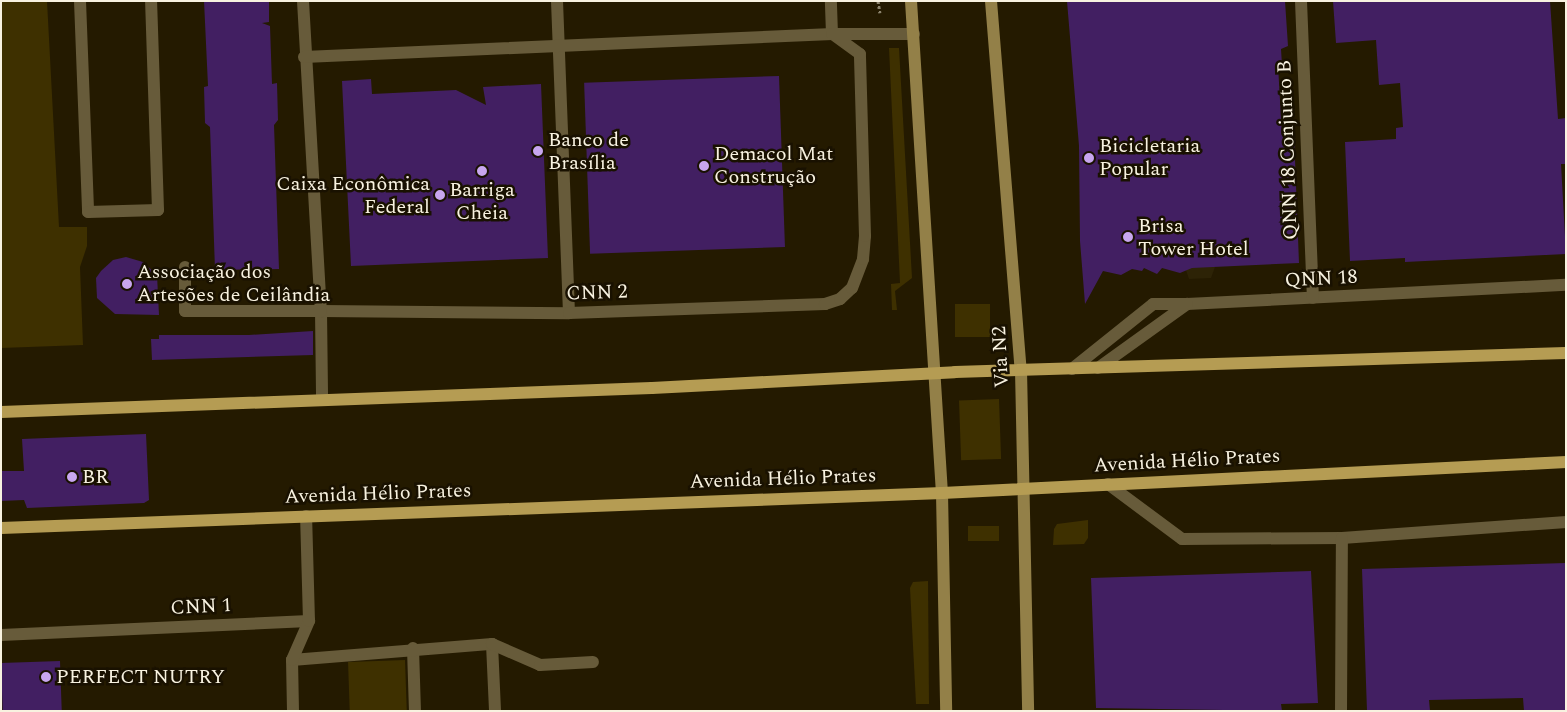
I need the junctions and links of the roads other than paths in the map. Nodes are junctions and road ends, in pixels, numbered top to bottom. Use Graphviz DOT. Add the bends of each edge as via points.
graph roads {
  1 [pos="80,1"];
  2 [pos="151,1"];
  3 [pos="303,1"];
  4 [pos="557,1"];
  5 [pos="831,1"];
  6 [pos="911,1"];
  7 [pos="991,1"];
  8 [pos="1301,1"];
  9 [pos="832,34"];
  10 [pos="914,34"];
  11 [pos="559,47"];
  12 [pos="304,57"];
  13 [pos="185,267"];
  14 [pos="1566,284"];
  15 [pos="1313,298"];
  16 [pos="1187,304"];
  17 [pos="321,311"];
  18 [pos="569,313"];
  19 [pos="1566,353"];
  20 [pos="1098,368"];
  21 [pos="1072,369"];
  22 [pos="1021,370"];
  23 [pos="932,373"];
  24 [pos="322,398"];
  25 [pos="1,412"];
  26 [pos="1566,462"];
  27 [pos="1108,484"];
  28 [pos="1025,487"];
  29 [pos="942,493"];
  30 [pos="306,516"];
  31 [pos="1566,522"];
  32 [pos="1,528"];
  33 [pos="1342,538"];
  34 [pos="309,621"];
  35 [pos="1,635"];
  36 [pos="492,644"];
  37 [pos="413,648"];
  38 [pos="292,660"];
  39 [pos="593,662"];
  40 [pos="293,711"];
  41 [pos="415,711"];
  42 [pos="495,711"];
  43 [pos="946,711"];
  44 [pos="1028,711"];
  45 [pos="1341,711"];
  1 -- 2 [label="street" via="88,212 158,210"];
  3 -- 12 [label="street"];
  4 -- 11 [label="street"];
  5 -- 9 [label="street"];
  6 -- 10 [label="main road"];
  7 -- 22 [label="main road, Via N2"];
  8 -- 15 [label="street, QNN 18 Conjunto B"];
  9 -- 10 [label="street"];
  9 -- 11 [label="street"];
  9 -- 18 [label="street, CNN 2" via="860,54 865,236 863,259 852,288 840,299 825,304"];
  10 -- 23 [label="main road"];
  11 -- 12 [label="street"];
  11 -- 18 [label="street"];
  12 -- 17 [label="street"];
  13 -- 17 [label="street, CNN 2" via="186,311"];
  14 -- 15 [label="street, QNN 18"];
  15 -- 16 [label="street, QNN 18"];
  16 -- 20 [label="street"];
  16 -- 21 [label="street, QNN 18" via="1153,304"];
  17 -- 18 [label="street, CNN 2"];
  17 -- 24 [label="street"];
  19 -- 20 [label="main road"];
  20 -- 21 [label="main road"];
  21 -- 22 [label="main road"];
  22 -- 23 [label="main road"];
  22 -- 28 [label="main road, Via N2"];
  23 -- 24 [label="main road" via="652,388"];
  23 -- 29 [label="main road"];
  24 -- 25 [label="main road"];
  26 -- 27 [label="main road, Avenida Hélio Prates"];
  27 -- 28 [label="main road, Avenida Hélio Prates"];
  27 -- 33 [label="street" via="1182,540"];
  28 -- 29 [label="main road, Avenida Hélio Prates"];
  28 -- 44 [label="main road, Via N2"];
  29 -- 30 [label="main road, Avenida Hélio Prates"];
  29 -- 43 [label="main road"];
  30 -- 32 [label="main road, Avenida Hélio Prates"];
  30 -- 34 [label="street"];
  31 -- 33 [label="street"];
  33 -- 45 [label="street"];
  34 -- 35 [label="street, CNN 1"];
  34 -- 38 [label="street"];
  36 -- 37 [label="street"];
  36 -- 39 [label="street" via="540,665"];
  36 -- 42 [label="street"];
  37 -- 38 [label="street"];
  37 -- 41 [label="street"];
  38 -- 40 [label="street"];
}
